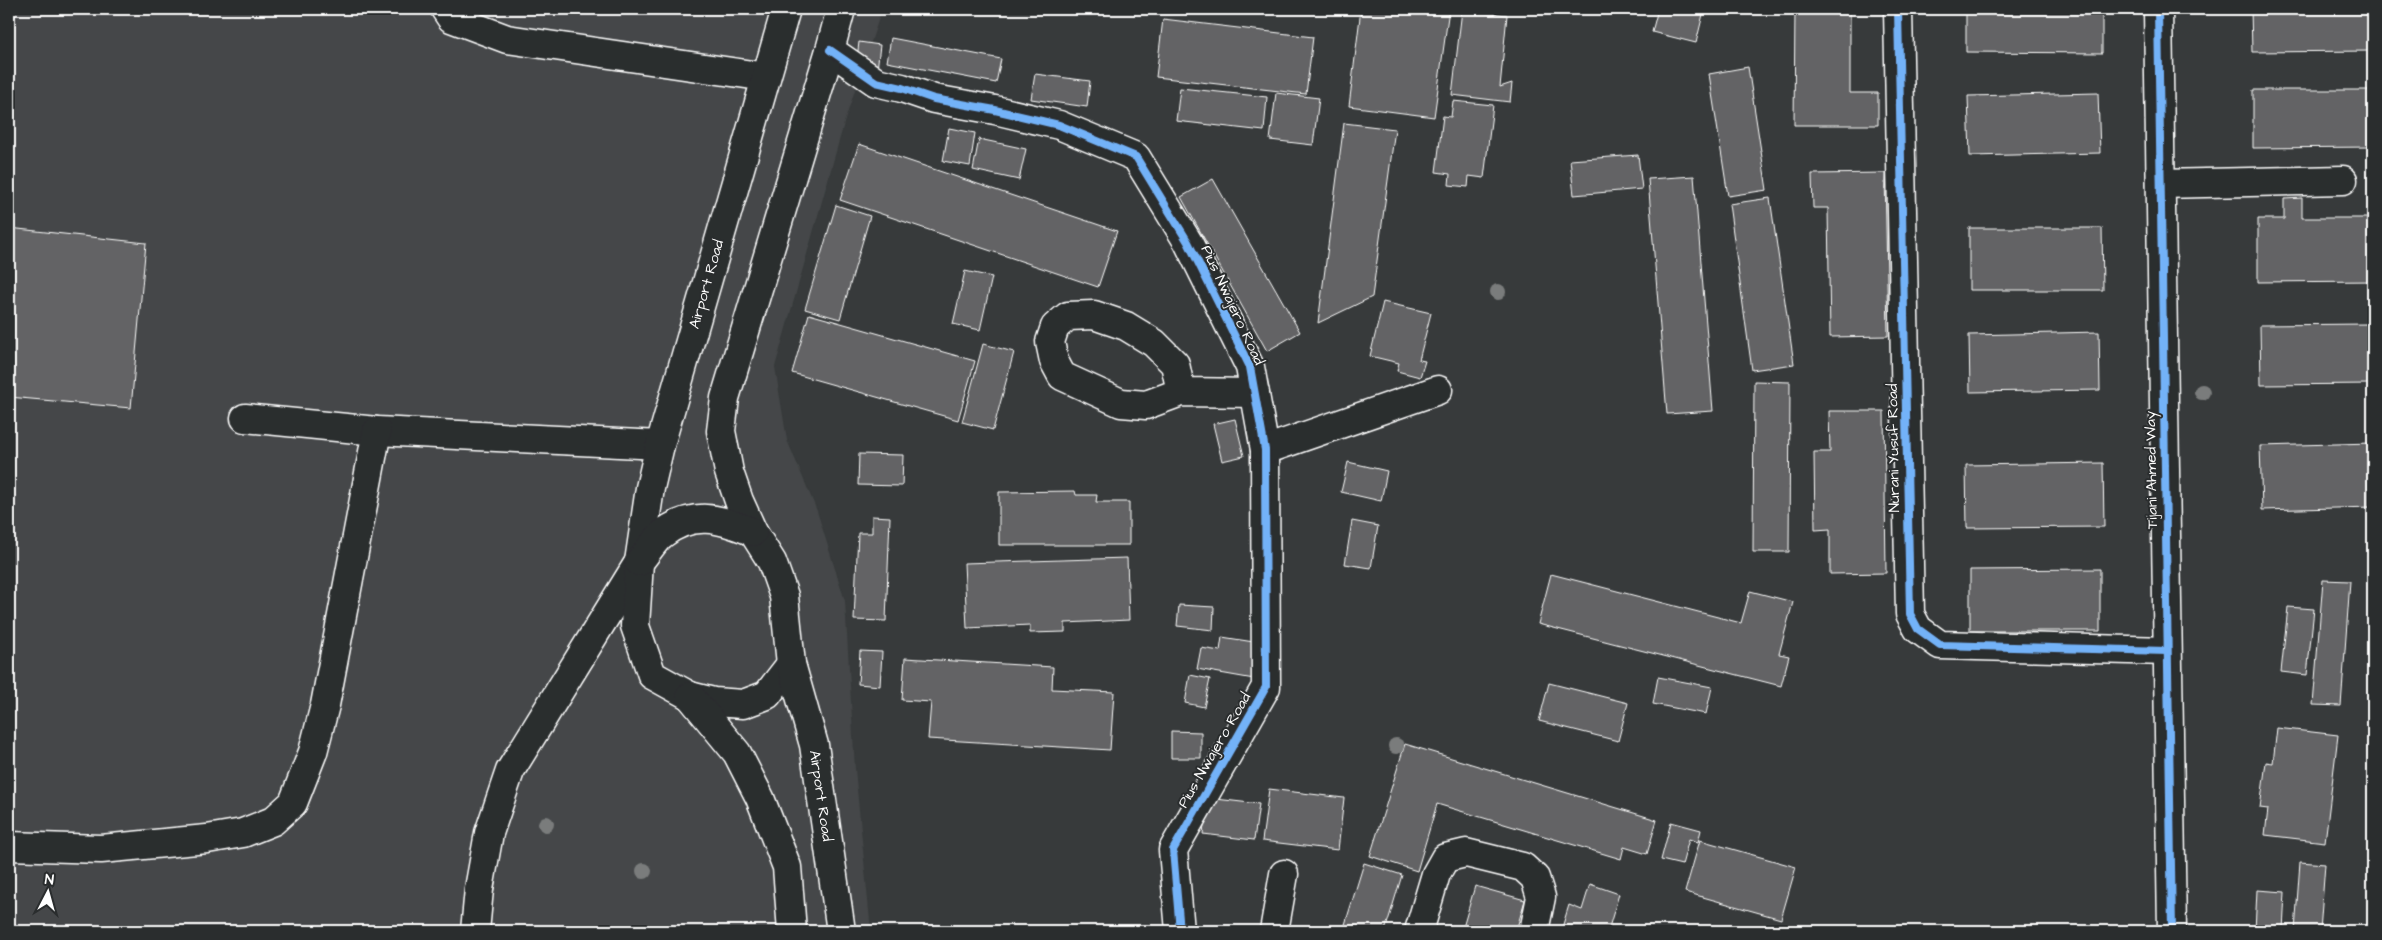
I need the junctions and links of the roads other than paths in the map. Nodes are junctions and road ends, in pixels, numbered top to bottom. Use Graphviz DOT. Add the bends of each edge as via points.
graph roads {
  1 [pos="445,9"];
  2 [pos="786,9"];
  3 [pos="840,9"];
  4 [pos="1898,9"];
  5 [pos="2158,9"];
  6 [pos="830,50"];
  7 [pos="766,77"];
  8 [pos="2343,180"];
  9 [pos="2161,184"];
  10 [pos="1438,390"];
  11 [pos="1181,392"];
  12 [pos="1255,393"];
  13 [pos="244,418"];
  14 [pos="377,431"];
  15 [pos="660,445"];
  16 [pos="1264,450"];
  17 [pos="753,532"];
  18 [pos="638,562"];
  19 [pos="2168,651"];
  20 [pos="791,664"];
  21 [pos="690,696"];
  22 [pos="9,846"];
  23 [pos="1284,874"];
  24 [pos="475,931"];
  25 [pos="792,931"];
  26 [pos="842,931"];
  27 [pos="1180,931"];
  28 [pos="1274,931"];
  29 [pos="1419,931"];
  30 [pos="1534,931"];
  31 [pos="2172,931"];
  1 -- 7 [label="street" via="451,18 507,39"];
  2 -- 7 [label="street, Airport Road"];
  3 -- 6 [label="street"];
  4 -- 19 [label="street, Nurani Yusuf Road" via="1910,614 1918,629 1940,645"];
  5 -- 9 [label="street, Tijani Ahmed Way"];
  6 -- 12 [label="street, Pius Nwajero Road" via="876,82 934,99 1059,125 1136,157 1188,242 1250,367"];
  6 -- 17 [label="street" via="725,398 722,431 729,472"];
  7 -- 15 [label="street, Airport Road"];
  8 -- 9 [label="street"];
  9 -- 19 [label="street, Tijani Ahmed Way"];
  10 -- 16 [label="street"];
  11 -- 11 [label="street" via="1146,405 1121,403 1062,376 1054,361 1050,342 1055,326 1068,316 1094,316 1126,326 1154,343 1175,364"];
  11 -- 12 [label="street"];
  12 -- 16 [label="street, Pius Nwajero Road"];
  13 -- 14 [label="street"];
  14 -- 15 [label="street"];
  14 -- 22 [label="street" via="325,705 314,752 293,803 273,821 243,833 207,840 100,849"];
  15 -- 18 [label="street, Airport Road"];
  16 -- 27 [label="street, Pius Nwajero Road" via="1266,687 1173,850"];
  17 -- 18 [label="street" via="711,518 683,522 660,536"];
  17 -- 20 [label="street" via="772,562 784,596"];
  18 -- 21 [label="street" via="635,626 652,675"];
  18 -- 24 [label="street" via="510,771 489,833"];
  19 -- 31 [label="street, Tijani Ahmed Way"];
  20 -- 21 [label="street" via="767,695 743,704"];
  20 -- 26 [label="street, Airport Road" via="814,745"];
  21 -- 25 [label="street" via="737,753 760,798 787,867"];
  23 -- 28 [label="street"];
  29 -- 30 [label="street" via="1436,874 1445,858 1466,853 1524,867 1535,878 1541,897"];
}
